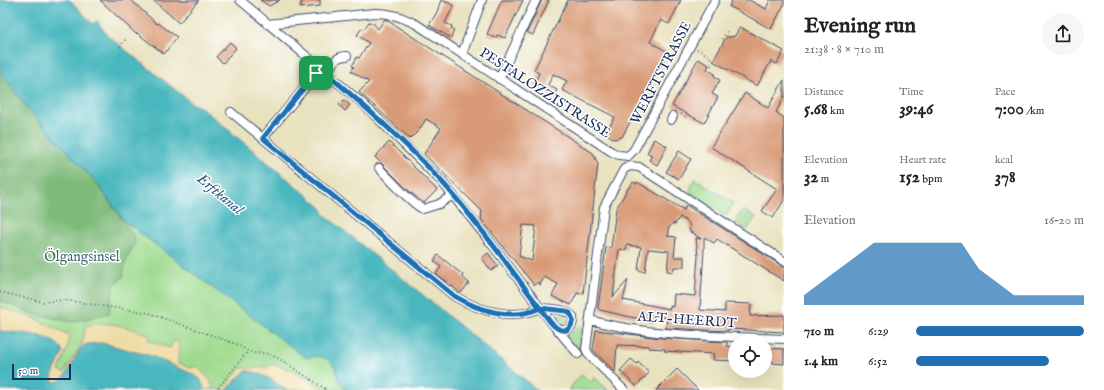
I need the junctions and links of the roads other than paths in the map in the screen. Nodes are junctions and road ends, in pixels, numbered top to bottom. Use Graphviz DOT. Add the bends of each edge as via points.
graph roads {
  1 [pos="240,0"];
  2 [pos="482,0"];
  3 [pos="536,0"];
  4 [pos="715,0"];
  5 [pos="267,24"];
  6 [pos="462,54"];
  7 [pos="347,56"];
  8 [pos="324,71"];
  9 [pos="499,79"];
  10 [pos="231,112"];
  11 [pos="263,138"];
  12 [pos="628,156"];
  13 [pos="630,166"];
  14 [pos="379,168"];
  15 [pos="453,195"];
  16 [pos="784,261"];
  17 [pos="540,308"];
  18 [pos="590,320"];
  19 [pos="554,326"];
  20 [pos="784,339"];
  21 [pos="578,354"];
  22 [pos="624,390"];
  1 -- 5 [label="street"];
  2 -- 6 [label="street"];
  3 -- 9 [label="street"];
  4 -- 12 [label="street, WERFTSTRASSE" via="634,150"];
  5 -- 6 [label="street, PESTALOZZISTRASSE" via="388,13 416,24"];
  5 -- 8 [label="street"];
  6 -- 9 [label="street, PESTALOZZISTRASSE"];
  7 -- 8 [label="street" via="340,56"];
  8 -- 11 [label="street"];
  8 -- 15 [label="street" via="384,124"];
  9 -- 12 [label="street, PESTALOZZISTRASSE" via="612,152"];
  10 -- 11 [label="street"];
  11 -- 17 [label="street" via="454,296 478,308 505,313 527,313"];
  12 -- 13 [label="street"];
  13 -- 16 [label="street" via="638,167"];
  13 -- 18 [label="street" via="624,169 604,207"];
  14 -- 15 [label="street" via="423,209 439,204"];
  15 -- 17 [label="street"];
  17 -- 19 [label="street"];
  17 -- 19 [label="street" via="566,311 573,317 572,324 567,330"];
  18 -- 20 [label="street, ALT-HEERDT" via="656,332"];
  18 -- 22 [label="street" via="586,349"];
  19 -- 21 [label="street"];
}
